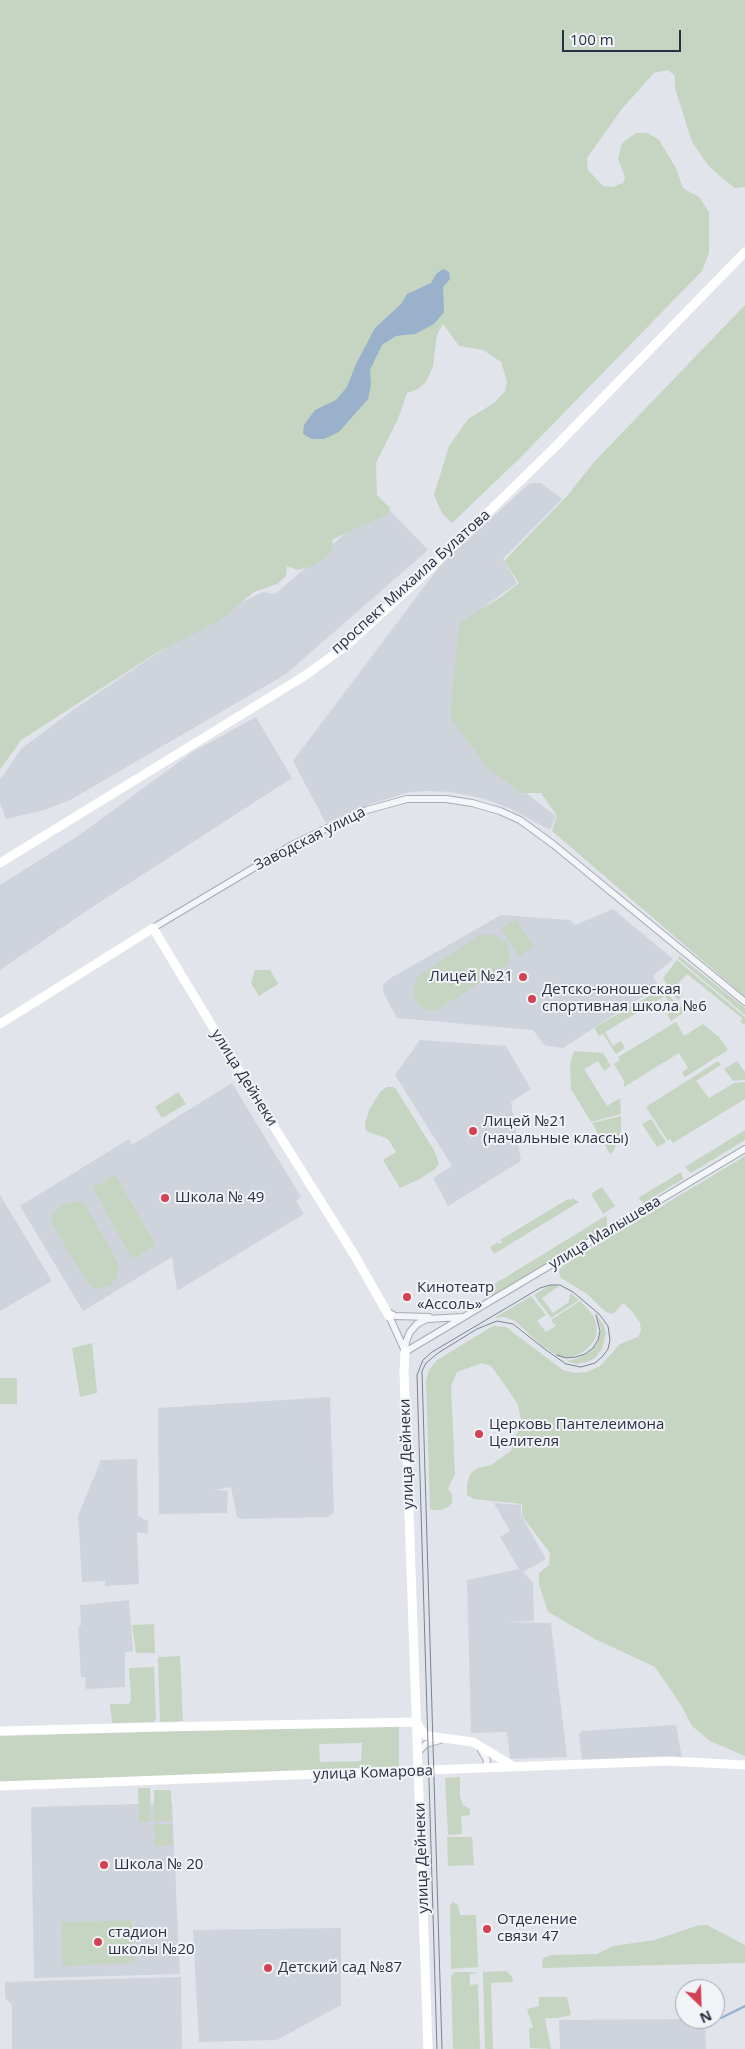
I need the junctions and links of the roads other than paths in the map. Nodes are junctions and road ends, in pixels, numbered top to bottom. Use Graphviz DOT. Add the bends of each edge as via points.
graph roads {
  1 [pos="745,252"];
  2 [pos="0,863"];
  3 [pos="153,928"];
  4 [pos="745,1002"];
  5 [pos="0,1024"];
  6 [pos="745,1149"];
  7 [pos="387,1313"];
  8 [pos="464,1317"];
  9 [pos="438,1318"];
  10 [pos="405,1352"];
  11 [pos="417,1722"];
  12 [pos="0,1732"];
  13 [pos="451,1739"];
  14 [pos="468,1741"];
  15 [pos="418,1752"];
  16 [pos="745,1765"];
  17 [pos="513,1767"];
  18 [pos="482,1769"];
  19 [pos="418,1772"];
  20 [pos="0,1786"];
  21 [pos="428,2049"];
  1 -- 2 [label="street, проспект Михаила Булатова" via="554,448 348,644 306,675"];
  3 -- 4 [label="street, Заводская улица" via="292,845 350,817 407,799 446,799 472,803 520,820"];
  3 -- 5 [label="street, Заводская улица"];
  3 -- 7 [label="street, улица Дейнеки"];
  6 -- 8 [label="street, улица Малышева"];
  7 -- 9 [label="street"];
  7 -- 10 [label="street, улица Дейнеки"];
  8 -- 9 [label="street, улица Малышева"];
  8 -- 10 [label="street, улица Малышева"];
  9 -- 10 [label="street, улица Малышева" via="417,1324 410,1332"];
  10 -- 11 [label="street, улица Дейнеки"];
  11 -- 12 [label="street"];
  11 -- 13 [label="street" via="428,1736"];
  11 -- 15 [label="street, улица Дейнеки"];
  13 -- 14 [label="street"];
  13 -- 15 [label="street" via="429,1742"];
  14 -- 17 [label="street"];
  14 -- 18 [label="street" via="486,1755 487,1763"];
  15 -- 19 [label="street, улица Дейнеки"];
  16 -- 17 [label="street, улица Комарова" via="678,1761"];
  17 -- 18 [label="street, улица Комарова"];
  18 -- 19 [label="street, улица Комарова"];
  19 -- 20 [label="street, улица Комарова"];
  19 -- 21 [label="street, улица Дейнеки"];
}
